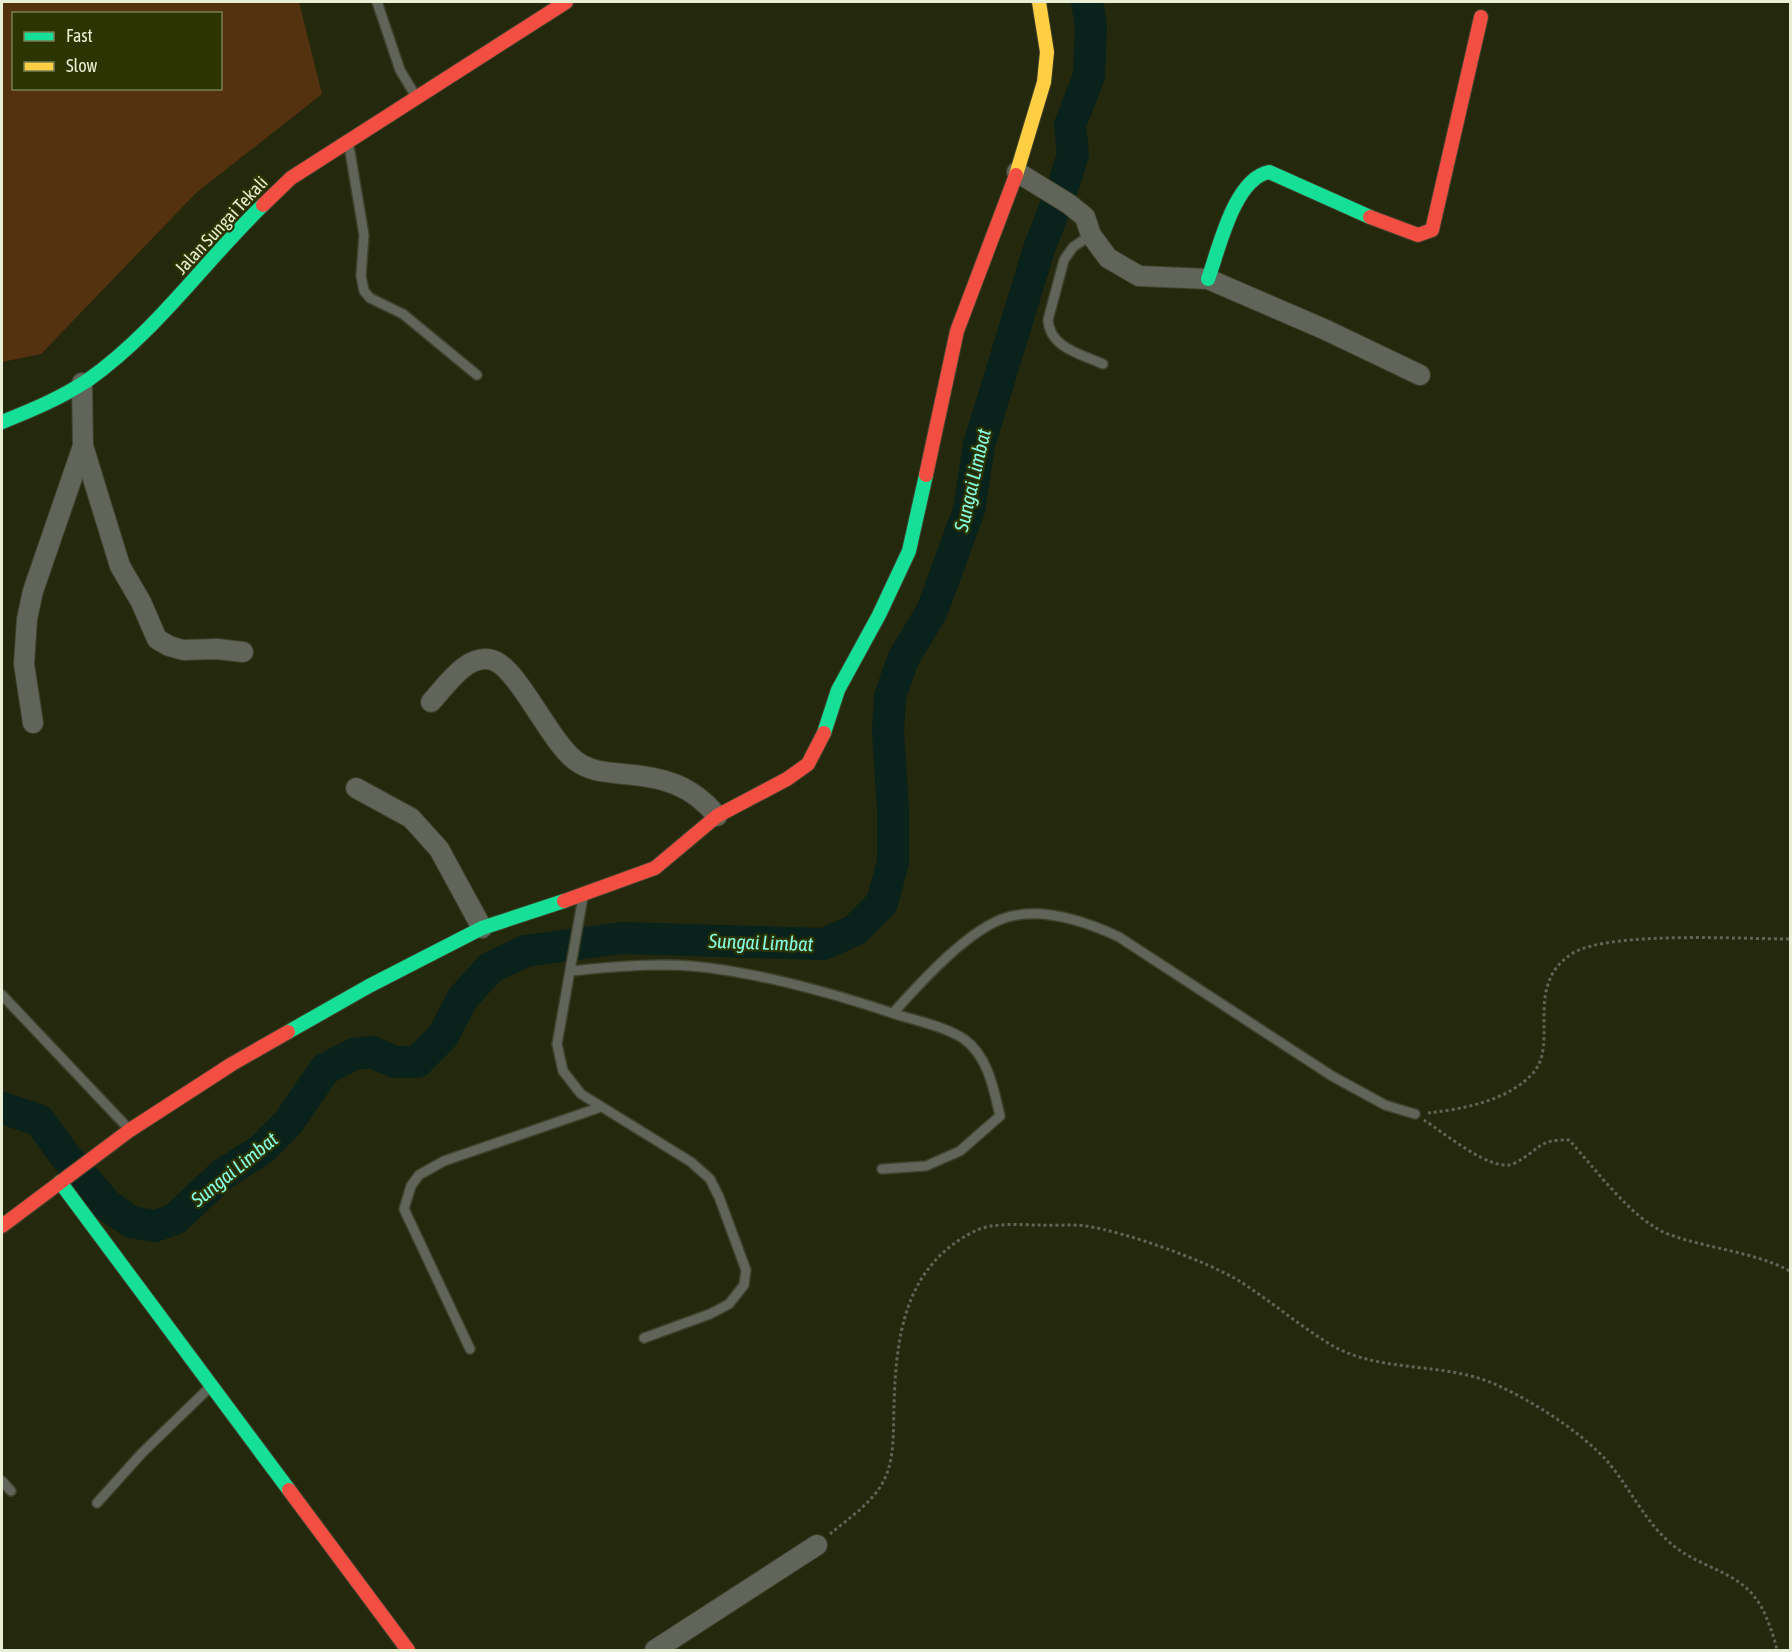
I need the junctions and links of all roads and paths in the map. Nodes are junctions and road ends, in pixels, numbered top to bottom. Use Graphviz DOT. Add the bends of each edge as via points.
graph roads {
  1 [pos="377,2"];
  2 [pos="566,2"];
  3 [pos="1038,2"];
  4 [pos="1481,17"];
  5 [pos="417,97"];
  6 [pos="348,140"];
  7 [pos="1017,172"];
  8 [pos="1091,235"];
  9 [pos="1208,279"];
  10 [pos="1103,364"];
  11 [pos="477,375"];
  12 [pos="1420,375"];
  13 [pos="82,384"];
  14 [pos="2,422"];
  15 [pos="83,446"];
  16 [pos="243,652"];
  17 [pos="431,702"];
  18 [pos="33,723"];
  19 [pos="356,788"];
  20 [pos="717,816"];
  21 [pos="583,895"];
  22 [pos="482,928"];
  23 [pos="1791,939"];
  24 [pos="572,972"];
  25 [pos="2,994"];
  26 [pos="893,1013"];
  27 [pos="601,1107"];
  28 [pos="1415,1114"];
  29 [pos="130,1130"];
  30 [pos="882,1169"];
  31 [pos="64,1179"];
  32 [pos="2,1226"];
  33 [pos="1791,1270"];
  34 [pos="644,1338"];
  35 [pos="470,1349"];
  36 [pos="212,1386"];
  37 [pos="2,1481"];
  38 [pos="11,1491"];
  39 [pos="97,1503"];
  40 [pos="818,1545"];
  41 [pos="665,1647"];
  42 [pos="408,1650"];
  43 [pos="1777,1650"];
  1 -- 5 [label="lane" via="400,70"];
  2 -- 5 [label="street, Jalan Sungai Tekali"];
  3 -- 7 [label="street" via="1047,52 1044,82"];
  4 -- 9 [label="street" via="1432,230 1418,235 1399,230 1269,172 1252,179 1242,192"];
  5 -- 6 [label="street, Jalan Sungai Tekali"];
  6 -- 11 [label="lane" via="364,235 364,291 403,314"];
  6 -- 13 [label="street, Jalan Sungai Tekali" via="264,201 148,330"];
  7 -- 8 [label="street" via="1069,204 1084,217"];
  7 -- 20 [label="street" via="957,331 909,551 838,690 822,739 808,764"];
  8 -- 9 [label="street" via="1108,258 1139,276"];
  8 -- 10 [label="lane" via="1073,247 1064,260 1048,320 1056,342"];
  9 -- 12 [label="street"];
  13 -- 14 [label="street, Jalan Sungai Tekali"];
  13 -- 15 [label="street"];
  15 -- 16 [label="street" via="120,566 157,639 183,650"];
  15 -- 18 [label="street" via="27,619 24,664"];
  17 -- 20 [label="street" via="465,666 480,659 494,660 508,669 552,736 576,761 594,771 642,775 682,786 703,798"];
  19 -- 22 [label="street" via="411,818 439,849"];
  20 -- 21 [label="street" via="655,868"];
  21 -- 22 [label="street"];
  21 -- 24 [label="lane"];
  22 -- 29 [label="street" via="369,986 232,1064"];
  23 -- 28 [label="path" via="1667,939 1600,944 1573,953 1550,977 1543,1000 1542,1052 1534,1072 1508,1093 1454,1110"];
  24 -- 26 [label="lane" via="689,966 739,973"];
  24 -- 27 [label="lane" via="557,1044 563,1071 581,1094"];
  25 -- 29 [label="lane"];
  26 -- 28 [label="lane" via="984,927 1010,917 1054,916 1086,922 1119,937 1332,1076 1385,1105"];
  26 -- 30 [label="lane" via="965,1040 992,1079 1000,1116 960,1151 926,1166"];
  27 -- 34 [label="lane" via="691,1162 710,1179 746,1269 744,1285 729,1304"];
  27 -- 35 [label="lane" via="444,1161 419,1175 411,1186 404,1209"];
  28 -- 33 [label="path" via="1482,1159 1501,1166 1513,1165 1548,1140 1569,1140 1640,1216 1666,1234"];
  29 -- 31 [label="street"];
  31 -- 32 [label="street"];
  31 -- 36 [label="street"];
  36 -- 39 [label="lane"];
  36 -- 42 [label="street"];
  37 -- 38 [label="lane"];
  40 -- 41 [label="street"];
  40 -- 43 [label="path" via="871,1498 885,1479 893,1452 895,1362 909,1298 940,1256 976,1230 1010,1224 1086,1227 1155,1245 1237,1280 1333,1346 1361,1359 1448,1370 1496,1384 1521,1397 1601,1455 1666,1539 1686,1555 1749,1587 1762,1606"];
}
